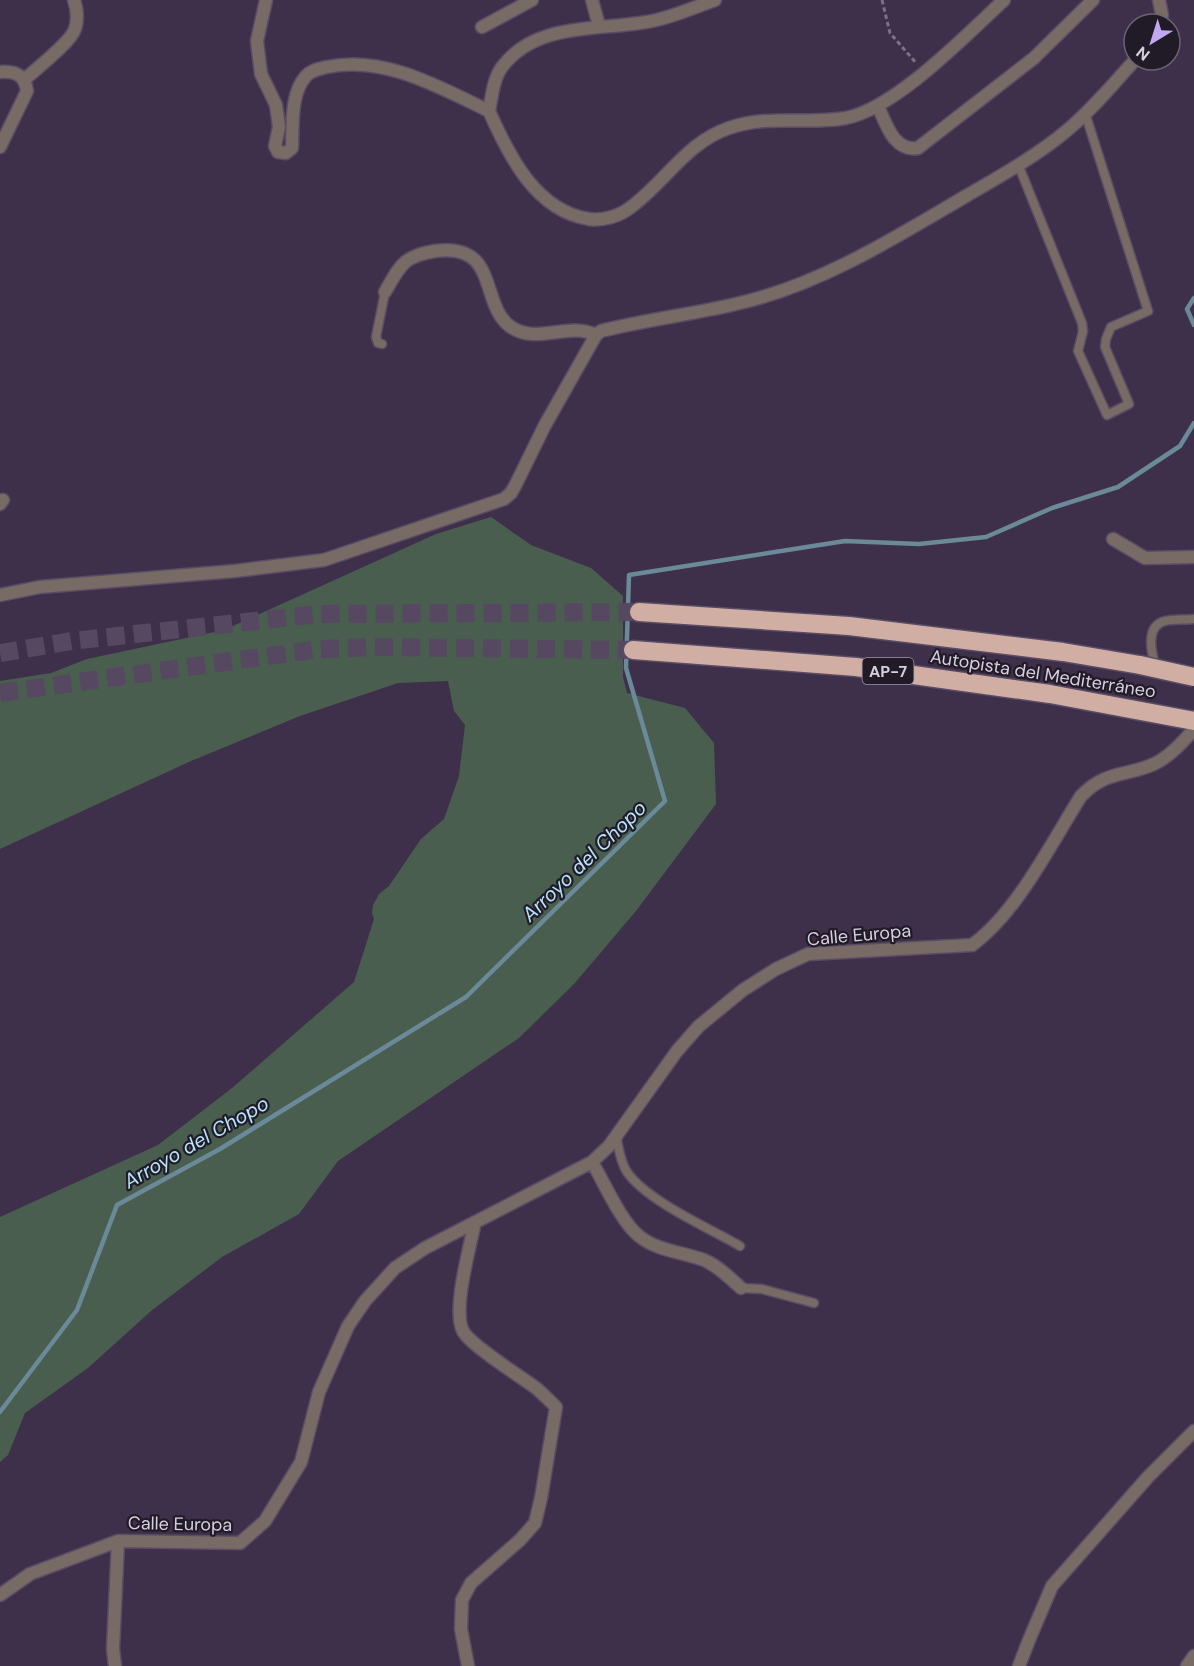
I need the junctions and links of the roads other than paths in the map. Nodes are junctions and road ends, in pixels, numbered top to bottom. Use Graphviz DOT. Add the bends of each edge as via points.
graph roads {
  1 [pos="74,0"];
  2 [pos="266,0"];
  3 [pos="532,0"];
  4 [pos="592,0"];
  5 [pos="715,0"];
  6 [pos="1004,0"];
  7 [pos="1093,0"];
  8 [pos="599,26"];
  9 [pos="482,27"];
  10 [pos="0,72"];
  11 [pos="1124,72"];
  12 [pos="24,80"];
  13 [pos="878,106"];
  14 [pos="489,111"];
  15 [pos="1085,113"];
  16 [pos="0,147"];
  17 [pos="1018,164"];
  18 [pos="386,292"];
  19 [pos="596,335"];
  20 [pos="382,344"];
  21 [pos="1113,539"];
  22 [pos="1194,557"];
  23 [pos="0,595"];
  24 [pos="639,612"];
  25 [pos="1194,619"];
  26 [pos="633,650"];
  27 [pos="1159,676"];
  28 [pos="1194,677"];
  29 [pos="1194,721"];
  30 [pos="1194,729"];
  31 [pos="616,1136"];
  32 [pos="592,1162"];
  33 [pos="474,1222"];
  34 [pos="740,1246"];
  35 [pos="741,1288"];
  36 [pos="814,1304"];
  37 [pos="1194,1431"];
  38 [pos="118,1541"];
  39 [pos="0,1595"];
  40 [pos="1194,1656"];
  41 [pos="115,1666"];
  42 [pos="468,1666"];
  43 [pos="1019,1666"];
  44 [pos="1187,1666"];
  1 -- 12 [label="street" via="75,31"];
  2 -- 14 [label="street" via="257,41 261,74 276,105 278,152 286,153 292,148 295,99 305,76 344,63 416,76"];
  3 -- 9 [label="street"];
  4 -- 8 [label="street"];
  5 -- 8 [label="street" via="641,23"];
  6 -- 13 [label="street" via="924,72"];
  7 -- 13 [label="street" via="1034,58 918,148 909,150 899,145"];
  8 -- 14 [label="street" via="553,34 519,51 502,67"];
  10 -- 12 [label="street" via="16,73"];
  11 -- 15 [label="street"];
  12 -- 16 [label="street" via="27,91"];
  13 -- 14 [label="street" via="825,121 782,119 726,129 693,147 630,208 598,220 574,217 543,198 508,149"];
  15 -- 17 [label="street" via="1064,133"];
  15 -- 17 [label="lane" via="1148,311 1111,327 1107,334 1105,347 1129,404 1107,415 1078,351 1082,323"];
  17 -- 19 [label="street" via="897,237 813,279 745,302 667,316"];
  18 -- 19 [label="street" via="406,259 436,251 459,252 481,267 501,317 511,327 537,334 585,329"];
  18 -- 20 [label="lane" via="376,337"];
  19 -- 23 [label="street" via="516,484 504,499 324,560 40,587"];
  21 -- 22 [label="street" via="1145,558"];
  24 -- 28 [label="highway, Autopista del Mediterráneo / AP-7, bridge" via="849,626 1062,652"];
  25 -- 27 [label="lane" via="1165,621 1153,630 1151,653"];
  26 -- 29 [label="highway, Autopista del Mediterráneo / AP-7" via="856,667 1050,694"];
  30 -- 31 [label="street, Calle Europa" via="1154,764 1106,777 1092,785 1081,796 1011,907 972,945 808,954 776,969 699,1026"];
  31 -- 32 [label="street, Calle Europa"];
  31 -- 34 [label="lane" via="626,1171 637,1182 659,1200"];
  32 -- 33 [label="street, Calle Europa"];
  32 -- 35 [label="street" via="630,1228 640,1237 653,1245 705,1261"];
  33 -- 38 [label="street, Calle Europa" via="395,1268 365,1301 348,1326 319,1392 301,1462 265,1521 240,1543"];
  33 -- 42 [label="street" via="460,1287 463,1332 556,1407 535,1523 471,1583 462,1600 461,1629"];
  35 -- 36 [label="lane" via="762,1289"];
  37 -- 43 [label="street" via="1052,1586"];
  38 -- 39 [label="street" via="30,1574"];
  38 -- 41 [label="street, Calle Europa"];
  40 -- 44 [label="street"];
}
